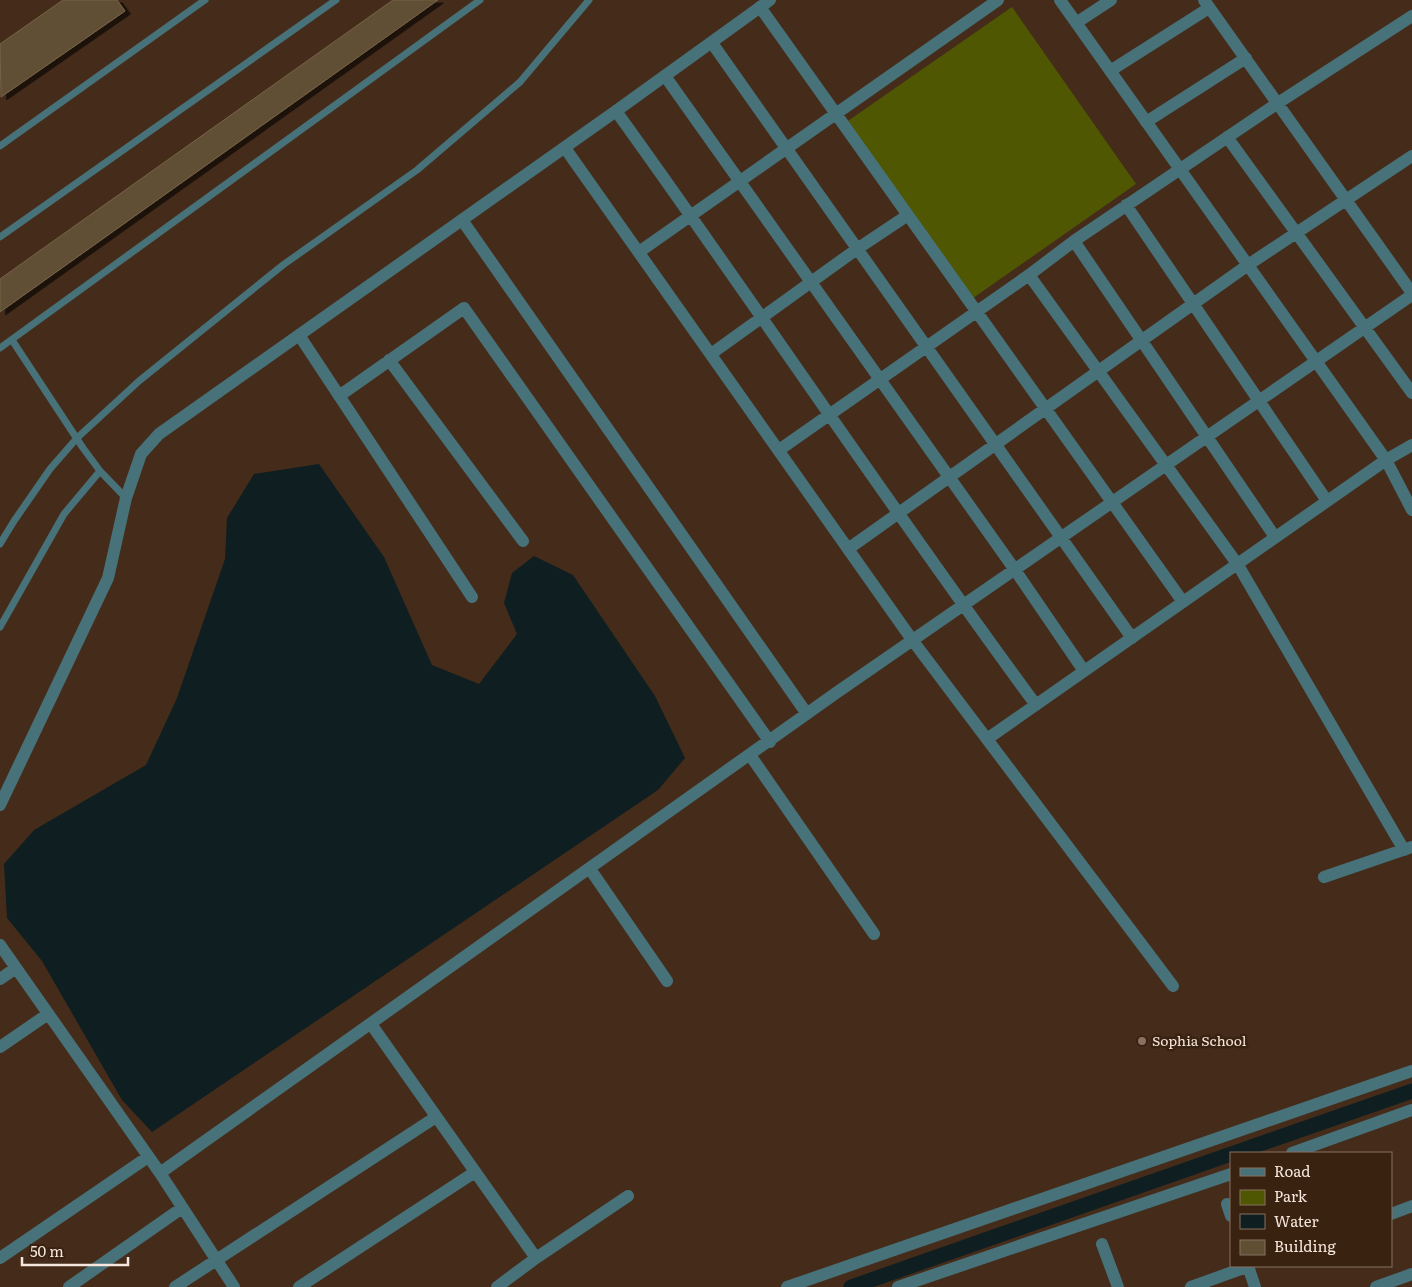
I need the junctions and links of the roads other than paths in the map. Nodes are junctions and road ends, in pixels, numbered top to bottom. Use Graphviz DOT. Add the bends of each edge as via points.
graph roads {
  1 [pos="206,0"];
  2 [pos="336,0"];
  3 [pos="480,0"];
  4 [pos="589,0"];
  5 [pos="998,0"];
  6 [pos="1060,0"];
  7 [pos="1111,0"];
  8 [pos="765,3"];
  9 [pos="1207,4"];
  10 [pos="1412,16"];
  11 [pos="1076,23"];
  12 [pos="712,43"];
  13 [pos="1246,58"];
  14 [pos="1110,71"];
  15 [pos="665,76"];
  16 [pos="1278,103"];
  17 [pos="616,112"];
  18 [pos="836,113"];
  19 [pos="1146,122"];
  20 [pos="1227,137"];
  21 [pos="0,146"];
  22 [pos="565,148"];
  23 [pos="786,148"];
  24 [pos="1412,156"];
  25 [pos="1180,168"];
  26 [pos="739,181"];
  27 [pos="1346,201"];
  28 [pos="1126,205"];
  29 [pos="691,215"];
  30 [pos="908,215"];
  31 [pos="462,220"];
  32 [pos="1297,233"];
  33 [pos="0,237"];
  34 [pos="1074,241"];
  35 [pos="858,249"];
  36 [pos="639,252"];
  37 [pos="1248,265"];
  38 [pos="1029,275"];
  39 [pos="811,282"];
  40 [pos="1412,294"];
  41 [pos="1192,304"];
  42 [pos="977,312"];
  43 [pos="762,318"];
  44 [pos="1364,328"];
  45 [pos="299,335"];
  46 [pos="12,340"];
  47 [pos="1142,340"];
  48 [pos="926,347"];
  49 [pos="0,348"];
  50 [pos="711,354"];
  51 [pos="389,360"];
  52 [pos="1316,361"];
  53 [pos="1098,371"];
  54 [pos="880,379"];
  55 [pos="1412,392"];
  56 [pos="339,396"];
  57 [pos="1258,402"];
  58 [pos="1046,408"];
  59 [pos="829,415"];
  60 [pos="1208,437"];
  61 [pos="77,438"];
  62 [pos="995,444"];
  63 [pos="1412,445"];
  64 [pos="779,450"];
  65 [pos="1386,460"];
  66 [pos="1166,466"];
  67 [pos="100,471"];
  68 [pos="949,477"];
  69 [pos="126,498"];
  70 [pos="1327,501"];
  71 [pos="1112,503"];
  72 [pos="1412,510"];
  73 [pos="898,513"];
  74 [pos="1275,537"];
  75 [pos="1062,538"];
  76 [pos="523,541"];
  77 [pos="0,544"];
  78 [pos="848,549"];
  79 [pos="1238,565"];
  80 [pos="1016,570"];
  81 [pos="472,597"];
  82 [pos="1183,602"];
  83 [pos="963,606"];
  84 [pos="0,627"];
  85 [pos="1132,638"];
  86 [pos="913,641"];
  87 [pos="1084,671"];
  88 [pos="1036,705"];
  89 [pos="807,714"];
  90 [pos="987,739"];
  91 [pos="770,742"];
  92 [pos="750,755"];
  93 [pos="0,805"];
  94 [pos="1408,849"];
  95 [pos="590,869"];
  96 [pos="1324,877"];
  97 [pos="874,934"];
  98 [pos="0,945"];
  99 [pos="16,968"];
  100 [pos="0,979"];
  101 [pos="667,981"];
  102 [pos="1173,986"];
  103 [pos="48,1014"];
  104 [pos="371,1024"];
  105 [pos="0,1047"];
  106 [pos="1412,1071"];
  107 [pos="1412,1110"];
  108 [pos="436,1117"];
  109 [pos="1295,1152"];
  110 [pos="148,1156"];
  111 [pos="475,1172"];
  112 [pos="160,1173"];
  113 [pos="1230,1174"];
  114 [pos="628,1196"];
  115 [pos="1412,1206"];
  116 [pos="182,1208"];
  117 [pos="1392,1214"];
  118 [pos="1102,1244"];
  119 [pos="0,1258"];
  120 [pos="536,1258"];
  121 [pos="216,1259"];
  122 [pos="1246,1267"];
  123 [pos="1249,1267"];
  124 [pos="1412,1274"];
  125 [pos="69,1287"];
  126 [pos="175,1287"];
  127 [pos="234,1287"];
  128 [pos="299,1287"];
  129 [pos="497,1287"];
  130 [pos="787,1287"];
  131 [pos="898,1287"];
  132 [pos="1118,1287"];
  133 [pos="1191,1287"];
  134 [pos="1256,1287"];
  135 [pos="1376,1287"];
  1 -- 21 [label="lane"];
  2 -- 33 [label="lane"];
  3 -- 46 [label="lane"];
  4 -- 61 [label="lane" via="520,82 491,107 417,170 283,265 139,381"];
  5 -- 18 [label="street"];
  6 -- 11 [label="street"];
  7 -- 11 [label="street"];
  8 -- 12 [label="street"];
  8 -- 18 [label="street"];
  9 -- 13 [label="street"];
  9 -- 14 [label="street"];
  10 -- 16 [label="street"];
  11 -- 14 [label="street"];
  12 -- 15 [label="street"];
  12 -- 23 [label="street"];
  13 -- 16 [label="street"];
  13 -- 19 [label="street"];
  14 -- 19 [label="street"];
  15 -- 17 [label="street"];
  15 -- 26 [label="street"];
  16 -- 20 [label="street"];
  16 -- 27 [label="street"];
  17 -- 22 [label="street"];
  17 -- 29 [label="street"];
  18 -- 23 [label="street"];
  18 -- 30 [label="street"];
  19 -- 25 [label="street"];
  20 -- 25 [label="street"];
  20 -- 32 [label="street"];
  22 -- 31 [label="street"];
  22 -- 36 [label="street"];
  23 -- 26 [label="street"];
  23 -- 35 [label="street"];
  24 -- 27 [label="street"];
  25 -- 28 [label="street"];
  25 -- 37 [label="street"];
  26 -- 29 [label="street"];
  26 -- 39 [label="street"];
  27 -- 32 [label="street"];
  27 -- 40 [label="street"];
  28 -- 34 [label="street"];
  28 -- 41 [label="street"];
  29 -- 36 [label="street"];
  29 -- 43 [label="street"];
  30 -- 35 [label="street"];
  30 -- 42 [label="street"];
  31 -- 45 [label="street"];
  31 -- 89 [label="street"];
  32 -- 37 [label="street"];
  32 -- 44 [label="street"];
  34 -- 38 [label="street"];
  34 -- 47 [label="street"];
  35 -- 39 [label="street"];
  35 -- 48 [label="street"];
  36 -- 50 [label="street"];
  37 -- 41 [label="street"];
  37 -- 52 [label="street"];
  38 -- 42 [label="street"];
  38 -- 53 [label="street"];
  39 -- 43 [label="street"];
  39 -- 54 [label="street"];
  40 -- 44 [label="street"];
  41 -- 47 [label="street"];
  41 -- 57 [label="street"];
  42 -- 48 [label="street"];
  42 -- 58 [label="street"];
  43 -- 50 [label="street"];
  43 -- 59 [label="street"];
  44 -- 52 [label="street"];
  44 -- 55 [label="street"];
  45 -- 56 [label="street"];
  45 -- 69 [label="street" via="159,434 141,454"];
  46 -- 49 [label="lane"];
  46 -- 61 [label="lane"];
  47 -- 53 [label="street"];
  47 -- 60 [label="street"];
  48 -- 54 [label="street"];
  48 -- 62 [label="street"];
  50 -- 64 [label="street"];
  51 -- 56 [label="street"];
  51 -- 76 [label="street"];
  51 -- 91 [label="street" via="464,308"];
  52 -- 57 [label="street"];
  52 -- 65 [label="street"];
  53 -- 58 [label="street"];
  53 -- 66 [label="street"];
  54 -- 59 [label="street"];
  54 -- 68 [label="street"];
  56 -- 81 [label="street"];
  57 -- 60 [label="street"];
  57 -- 70 [label="street"];
  58 -- 62 [label="street"];
  58 -- 71 [label="street"];
  59 -- 64 [label="street"];
  59 -- 73 [label="street"];
  60 -- 66 [label="street"];
  60 -- 74 [label="street"];
  61 -- 67 [label="lane"];
  61 -- 77 [label="lane" via="50,470"];
  62 -- 68 [label="street"];
  62 -- 75 [label="street"];
  63 -- 65 [label="street"];
  64 -- 78 [label="street"];
  65 -- 70 [label="street"];
  65 -- 72 [label="street"];
  66 -- 71 [label="street"];
  66 -- 79 [label="street"];
  67 -- 69 [label="lane"];
  67 -- 84 [label="lane" via="64,514"];
  68 -- 73 [label="street"];
  68 -- 80 [label="street"];
  69 -- 93 [label="street" via="108,578"];
  70 -- 74 [label="street"];
  71 -- 75 [label="street"];
  71 -- 82 [label="street"];
  73 -- 78 [label="street"];
  73 -- 83 [label="street"];
  74 -- 79 [label="street"];
  75 -- 80 [label="street"];
  75 -- 85 [label="street"];
  78 -- 86 [label="street"];
  79 -- 82 [label="street"];
  79 -- 94 [label="street"];
  80 -- 83 [label="street"];
  80 -- 87 [label="street"];
  82 -- 85 [label="street"];
  83 -- 86 [label="street"];
  83 -- 88 [label="street"];
  85 -- 87 [label="street"];
  86 -- 89 [label="street"];
  86 -- 90 [label="street"];
  87 -- 88 [label="street"];
  88 -- 90 [label="street"];
  89 -- 91 [label="street"];
  90 -- 102 [label="street"];
  91 -- 92 [label="street"];
  92 -- 95 [label="street"];
  92 -- 97 [label="street"];
  94 -- 96 [label="street"];
  95 -- 101 [label="street"];
  95 -- 104 [label="street"];
  98 -- 99 [label="street"];
  99 -- 100 [label="street"];
  99 -- 103 [label="street"];
  103 -- 105 [label="street"];
  103 -- 110 [label="street"];
  104 -- 108 [label="street"];
  104 -- 112 [label="street"];
  106 -- 130 [label="street"];
  107 -- 109 [label="street"];
  108 -- 111 [label="street"];
  108 -- 121 [label="street"];
  110 -- 112 [label="street"];
  110 -- 119 [label="street"];
  111 -- 120 [label="street"];
  111 -- 128 [label="street"];
  112 -- 116 [label="street"];
  113 -- 131 [label="street"];
  114 -- 120 [label="street"];
  115 -- 117 [label="street"];
  116 -- 121 [label="street"];
  116 -- 125 [label="street"];
  118 -- 132 [label="street"];
  120 -- 129 [label="street"];
  121 -- 126 [label="street"];
  121 -- 127 [label="street"];
  122 -- 133 [label="street"];
  123 -- 134 [label="street"];
  124 -- 135 [label="street"];
}
